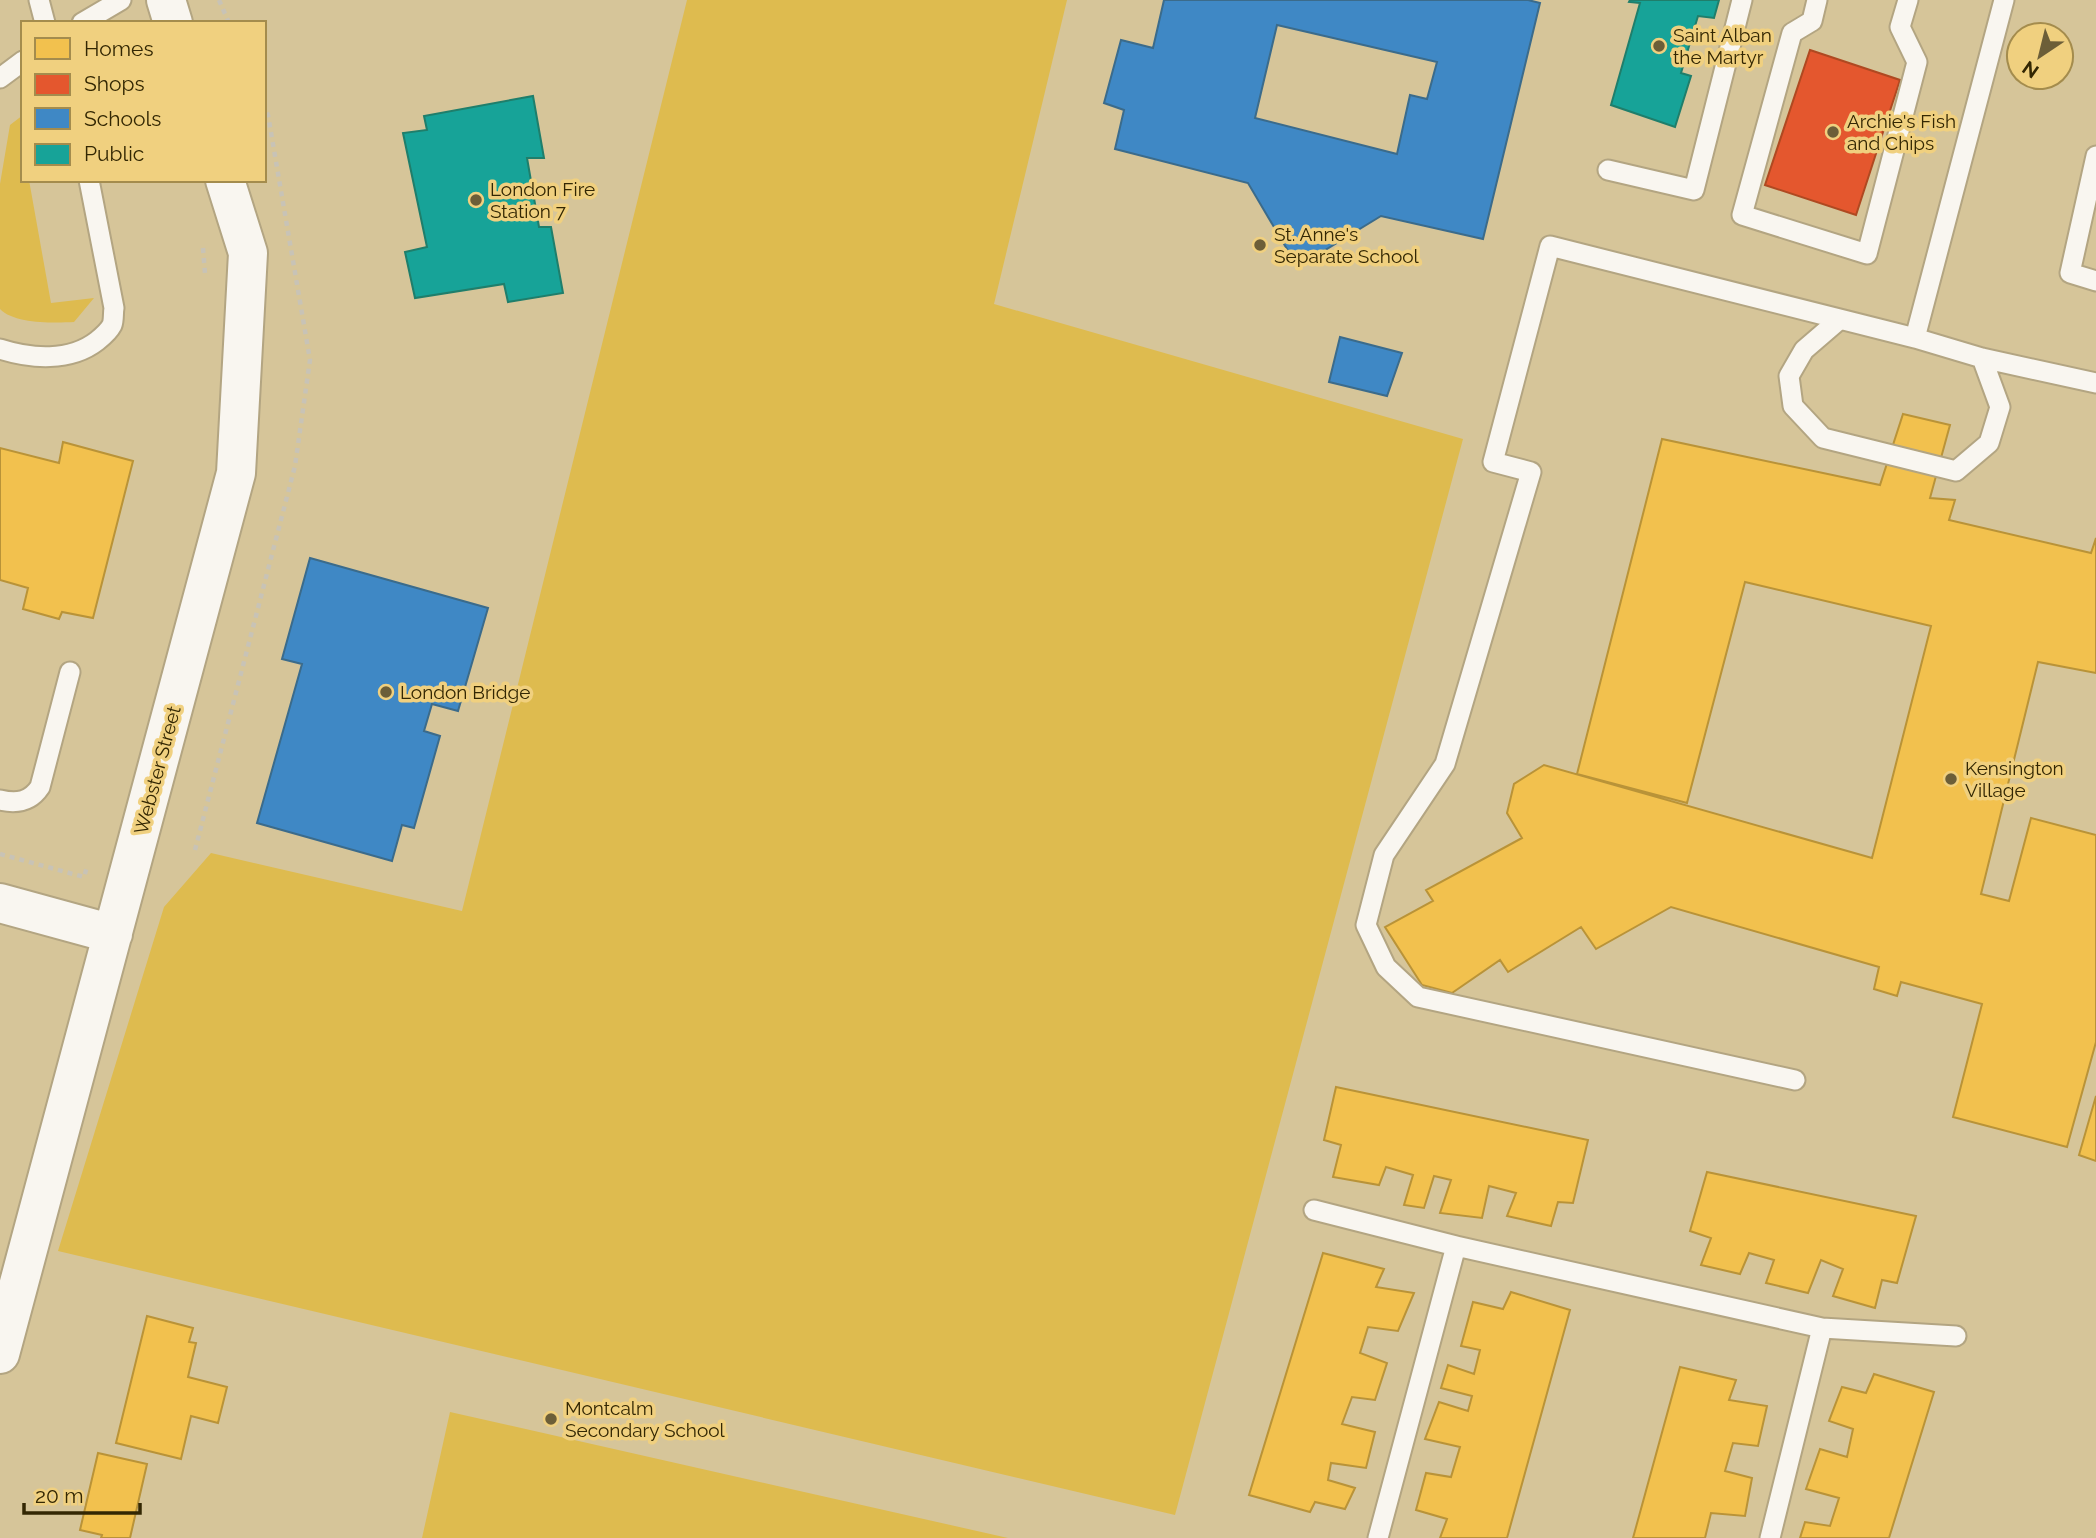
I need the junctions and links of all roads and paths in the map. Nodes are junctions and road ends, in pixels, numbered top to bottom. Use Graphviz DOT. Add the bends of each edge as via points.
graph roads {
  1 [pos="39,0"];
  2 [pos="121,0"];
  3 [pos="166,0"];
  4 [pos="219,0"];
  5 [pos="1742,0"];
  6 [pos="1817,0"];
  7 [pos="1908,0"];
  8 [pos="2004,0"];
  9 [pos="44,21"];
  10 [pos="85,21"];
  11 [pos="172,21"];
  12 [pos="228,21"];
  13 [pos="21,62"];
  14 [pos="0,78"];
  15 [pos="266,110"];
  16 [pos="2096,156"];
  17 [pos="1608,170"];
  18 [pos="89,182"];
  19 [pos="226,182"];
  20 [pos="203,247"];
  21 [pos="2096,281"];
  22 [pos="206,285"];
  23 [pos="1840,319"];
  24 [pos="1915,338"];
  25 [pos="0,349"];
  26 [pos="1982,358"];
  27 [pos="2096,383"];
  28 [pos="70,672"];
  29 [pos="0,800"];
  30 [pos="195,850"];
  31 [pos="0,854"];
  32 [pos="88,864"];
  33 [pos="0,903"];
  34 [pos="113,934"];
  35 [pos="1795,1080"];
  36 [pos="1314,1210"];
  37 [pos="1456,1246"];
  38 [pos="1822,1328"];
  39 [pos="1955,1336"];
  40 [pos="0,1354"];
  41 [pos="1378,1538"];
  42 [pos="1770,1538"];
  1 -- 9 [label="lane"];
  2 -- 10 [label="lane"];
  3 -- 11 [label="street"];
  4 -- 12 [label="path"];
  5 -- 17 [label="lane" via="1694,190"];
  6 -- 7 [label="lane" via="1812,21 1792,33 1742,215 1867,254 1917,62 1900,27"];
  8 -- 24 [label="lane"];
  13 -- 14 [label="lane"];
  15 -- 30 [label="path" via="310,360 295,466"];
  16 -- 21 [label="lane" via="2070,273"];
  18 -- 25 [label="lane" via="114,308 112,324 86,349 60,355 37,357"];
  19 -- 34 [label="street, Webster Street" via="248,253 236,473"];
  20 -- 22 [label="path"];
  23 -- 24 [label="lane"];
  23 -- 26 [label="lane" via="1804,350 1789,376 1793,406 1824,438 1956,471 1989,443 2000,407"];
  23 -- 35 [label="lane" via="1550,246 1493,462 1531,472 1445,764 1384,855 1366,925 1386,967 1418,997"];
  24 -- 26 [label="lane"];
  26 -- 27 [label="lane"];
  28 -- 29 [label="lane" via="40,787 23,802"];
  31 -- 32 [label="path" via="84,877"];
  33 -- 34 [label="street"];
  34 -- 40 [label="street, Webster Street"];
  36 -- 37 [label="lane"];
  37 -- 38 [label="lane"];
  37 -- 41 [label="lane"];
  38 -- 39 [label="lane"];
  38 -- 42 [label="lane"];
}
